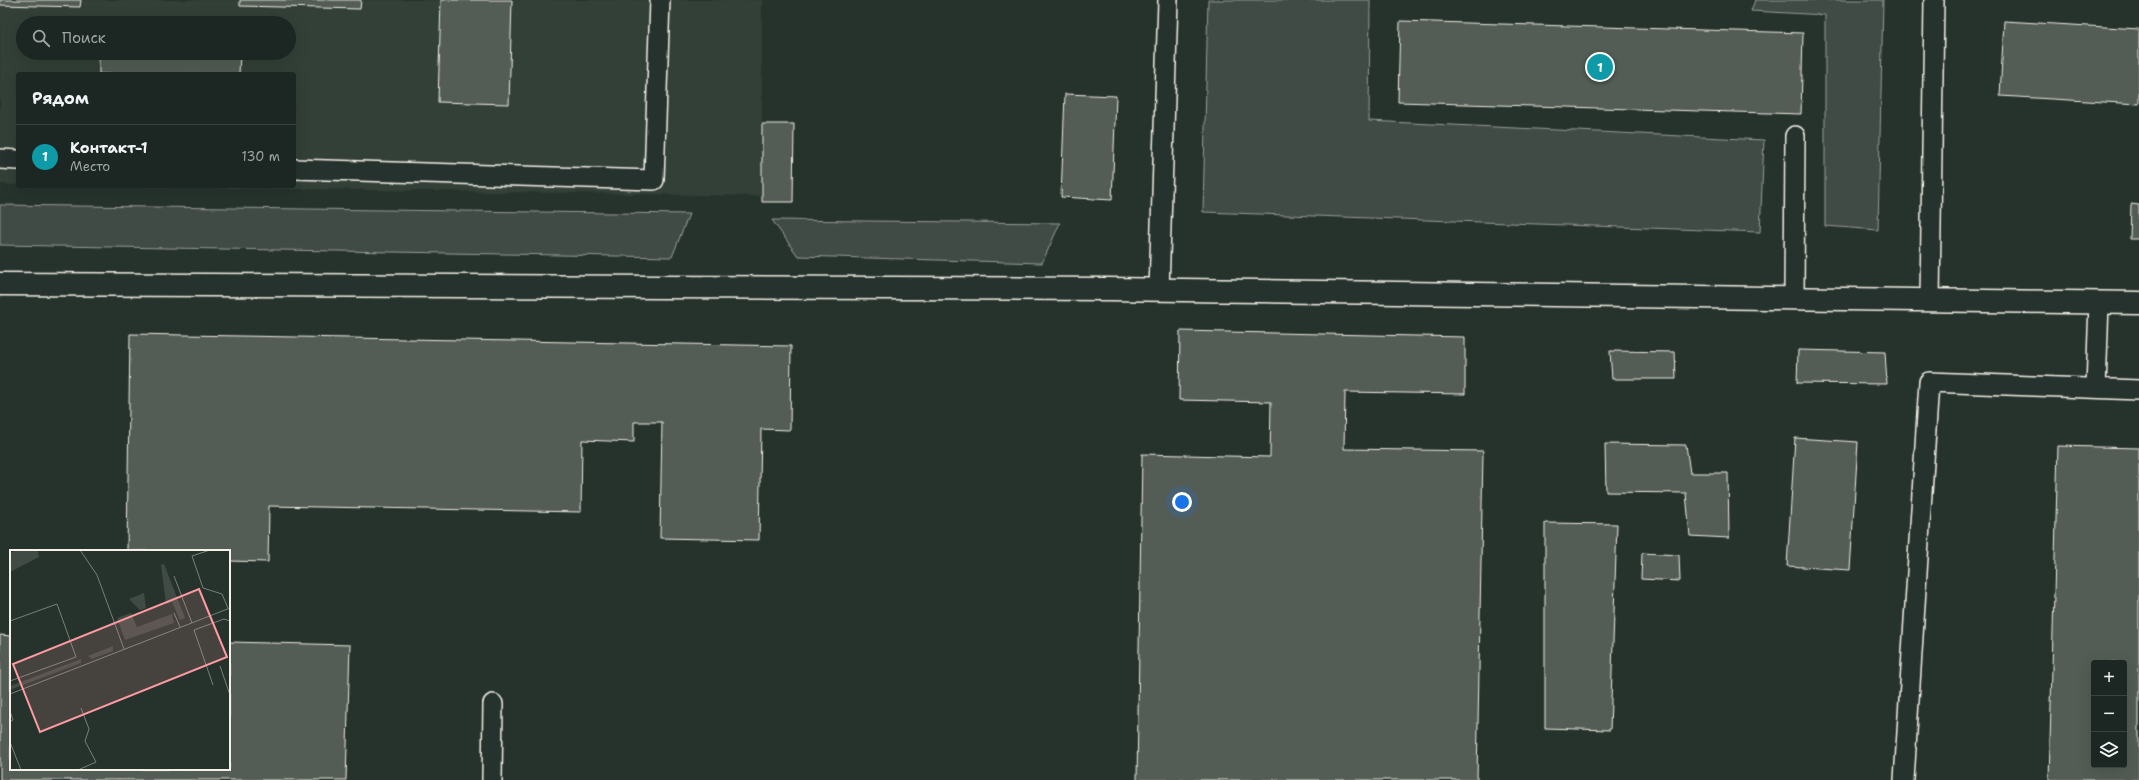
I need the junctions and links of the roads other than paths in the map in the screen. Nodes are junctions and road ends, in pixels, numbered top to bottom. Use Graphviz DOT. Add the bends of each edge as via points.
graph roads {
  1 [pos="660,0"];
  2 [pos="1168,0"];
  3 [pos="1934,0"];
  4 [pos="1796,136"];
  5 [pos="0,159"];
  6 [pos="16,160"];
  7 [pos="296,169"];
  8 [pos="0,284"];
  9 [pos="1159,290"];
  10 [pos="1794,298"];
  11 [pos="1930,300"];
  12 [pos="2099,303"];
  13 [pos="2139,303"];
  14 [pos="2096,388"];
  15 [pos="2139,390"];
  16 [pos="493,704"];
  17 [pos="492,780"];
  18 [pos="1904,780"];
  1 -- 7 [label="lane" via="654,180"];
  2 -- 9 [label="lane"];
  3 -- 11 [label="lane"];
  4 -- 10 [label="lane"];
  5 -- 6 [label="lane"];
  8 -- 9 [label="street"];
  9 -- 10 [label="street"];
  10 -- 11 [label="street"];
  11 -- 12 [label="street"];
  12 -- 13 [label="street"];
  12 -- 14 [label="lane"];
  14 -- 15 [label="lane"];
  14 -- 18 [label="lane" via="1929,382"];
  16 -- 17 [label="lane"];
}
